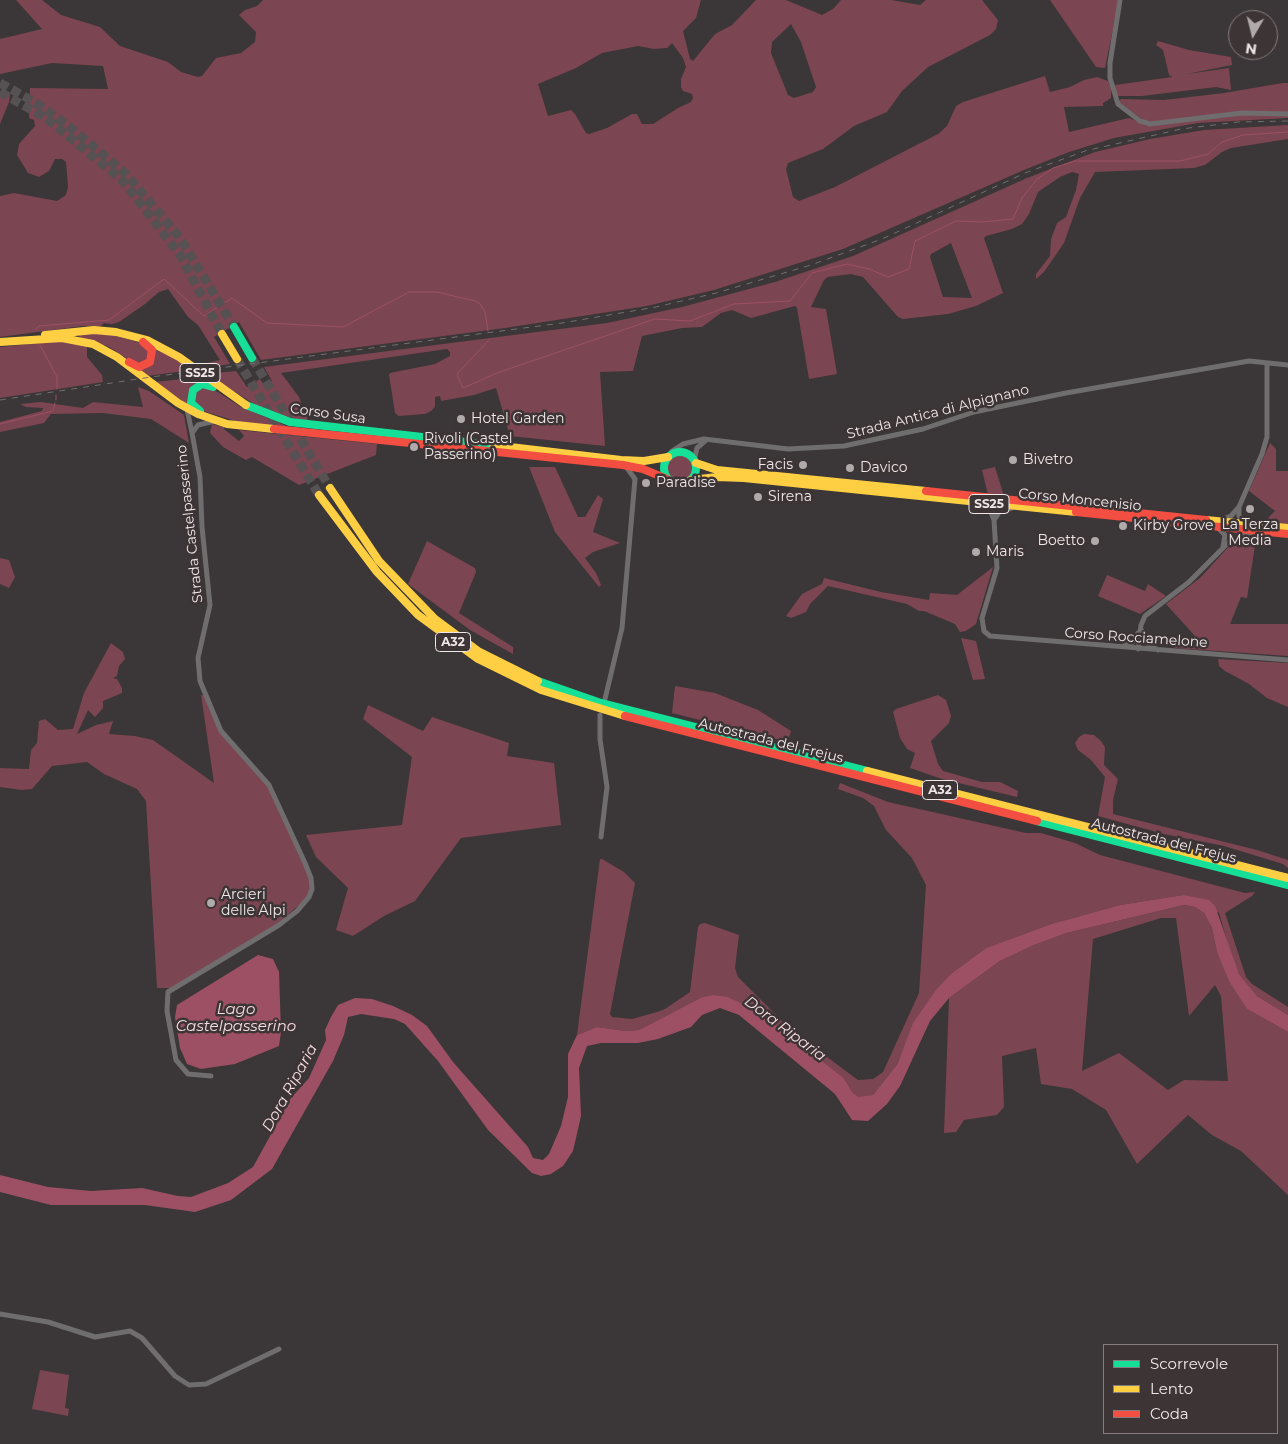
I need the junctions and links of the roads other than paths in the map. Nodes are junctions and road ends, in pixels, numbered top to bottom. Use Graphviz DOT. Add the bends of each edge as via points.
graph roads {
  1 [pos="1120,0"];
  2 [pos="1288,114"];
  3 [pos="234,328"];
  4 [pos="116,332"];
  5 [pos="222,334"];
  6 [pos="0,342"];
  7 [pos="12,342"];
  8 [pos="101,348"];
  9 [pos="237,358"];
  10 [pos="252,358"];
  11 [pos="1267,363"];
  12 [pos="1288,365"];
  13 [pos="241,402"];
  14 [pos="188,409"];
  15 [pos="218,421"];
  16 [pos="192,433"];
  17 [pos="711,440"];
  18 [pos="669,456"];
  19 [pos="695,462"];
  20 [pos="634,464"];
  21 [pos="623,465"];
  22 [pos="652,471"];
  23 [pos="635,479"];
  24 [pos="667,479"];
  25 [pos="691,480"];
  26 [pos="330,488"];
  27 [pos="320,495"];
  28 [pos="980,503"];
  29 [pos="1020,506"];
  30 [pos="1239,507"];
  31 [pos="994,520"];
  32 [pos="1217,524"];
  33 [pos="1248,524"];
  34 [pos="1288,528"];
  35 [pos="1255,531"];
  36 [pos="1288,534"];
  37 [pos="1222,548"];
  38 [pos="1141,626"];
  39 [pos="1119,648"];
  40 [pos="1138,649"];
  41 [pos="1161,651"];
  42 [pos="1288,660"];
  43 [pos="605,699"];
  44 [pos="600,715"];
  45 [pos="601,837"];
  46 [pos="1245,871"];
  47 [pos="1288,878"];
  48 [pos="1288,885"];
  49 [pos="211,1076"];
  50 [pos="0,1314"];
  51 [pos="279,1349"];
  1 -- 2 [label="street" via="1110,78 1115,99 1140,121 1150,124 1242,114"];
  3 -- 10 [label="main road"];
  4 -- 7 [label="main road, Corso Susa / SS25" via="83,330"];
  4 -- 8 [label="main road" via="148,345 152,352 150,362 136,366 114,351"];
  4 -- 13 [label="main road, Corso Susa / SS25" via="147,340 169,351"];
  5 -- 9 [label="main road"];
  6 -- 7 [label="main road, Corso Susa / SS25"];
  7 -- 8 [label="main road, Corso Susa / SS25" via="69,338"];
  8 -- 14 [label="main road, Corso Susa / SS25"];
  11 -- 12 [label="street, Strada Antica di Alpignano"];
  11 -- 17 [label="street, Strada Antica di Alpignano" via="1249,361 1066,393 974,412 923,429 844,446 788,449"];
  11 -- 30 [label="street" via="1267,437"];
  13 -- 15 [label="main road" via="207,384 195,388 191,397 193,406"];
  13 -- 20 [label="main road, Corso Susa / SS25" via="279,419 303,424"];
  14 -- 15 [label="main road, Corso Susa / SS25"];
  14 -- 16 [label="street, Strada Castelpasserino"];
  15 -- 16 [label="street, Strada Castelpasserino" via="198,425"];
  15 -- 21 [label="main road, Corso Susa / SS25" via="251,428"];
  16 -- 49 [label="street, Strada Castelpasserino" via="200,484 210,605 198,658 200,681 222,731 269,785 305,863 312,889 297,911 279,925 168,992 167,1011 176,1060 188,1074"];
  17 -- 18 [label="street, Strada Antica di Alpignano" via="683,444"];
  17 -- 19 [label="street" via="702,442 697,448"];
  18 -- 19 [label="main road, SS25" via="682,452"];
  18 -- 20 [label="main road, SS25"];
  18 -- 24 [label="main road" via="664,466"];
  19 -- 25 [label="main road" via="696,471"];
  19 -- 32 [label="main road, Corso Moncenisio / SS25" via="717,470"];
  20 -- 21 [label="main road, Corso Susa / SS25"];
  20 -- 22 [label="main road, SS25"];
  21 -- 23 [label="street"];
  22 -- 23 [label="street" via="638,473"];
  22 -- 24 [label="main road, SS25"];
  23 -- 43 [label="street" via="622,628"];
  24 -- 25 [label="main road, SS25" via="682,485"];
  25 -- 28 [label="main road, Corso Moncenisio / SS25" via="735,478"];
  26 -- 46 [label="main road, Autostrada del Frejus / A32" via="379,560 428,613 478,651 546,685 601,703"];
  27 -- 46 [label="main road, Autostrada del Frejus / A32" via="376,572 418,615 478,660 540,690 605,711"];
  28 -- 29 [label="main road, Corso Moncenisio / SS25"];
  28 -- 31 [label="street" via="990,510"];
  29 -- 31 [label="street" via="1000,511"];
  29 -- 32 [label="main road, Corso Moncenisio / SS25"];
  30 -- 32 [label="street"];
  30 -- 33 [label="street" via="1239,516"];
  31 -- 39 [label="street, Corso Rocciamelone" via="997,568 983,614 984,631 1001,639"];
  32 -- 33 [label="main road, Corso Moncenisio / SS25"];
  32 -- 35 [label="main road, Corso Moncenisio / SS25"];
  32 -- 37 [label="street" via="1225,536"];
  33 -- 34 [label="main road, Corso Moncenisio / SS25"];
  35 -- 36 [label="main road, Corso Moncenisio / SS25"];
  35 -- 37 [label="street" via="1240,535"];
  37 -- 38 [label="street" via="1189,582 1145,616"];
  38 -- 39 [label="street" via="1132,642"];
  38 -- 40 [label="street"];
  38 -- 41 [label="street" via="1147,643"];
  39 -- 40 [label="street, Corso Rocciamelone"];
  40 -- 41 [label="street, Corso Rocciamelone"];
  41 -- 42 [label="street, Corso Rocciamelone"];
  44 -- 45 [label="street" via="607,787"];
  46 -- 47 [label="main road, Autostrada del Frejus / A32"];
  46 -- 48 [label="main road, Autostrada del Frejus / A32"];
  50 -- 51 [label="street" via="48,1322 95,1337 130,1331 142,1338 174,1376 189,1385 206,1384"];
}
